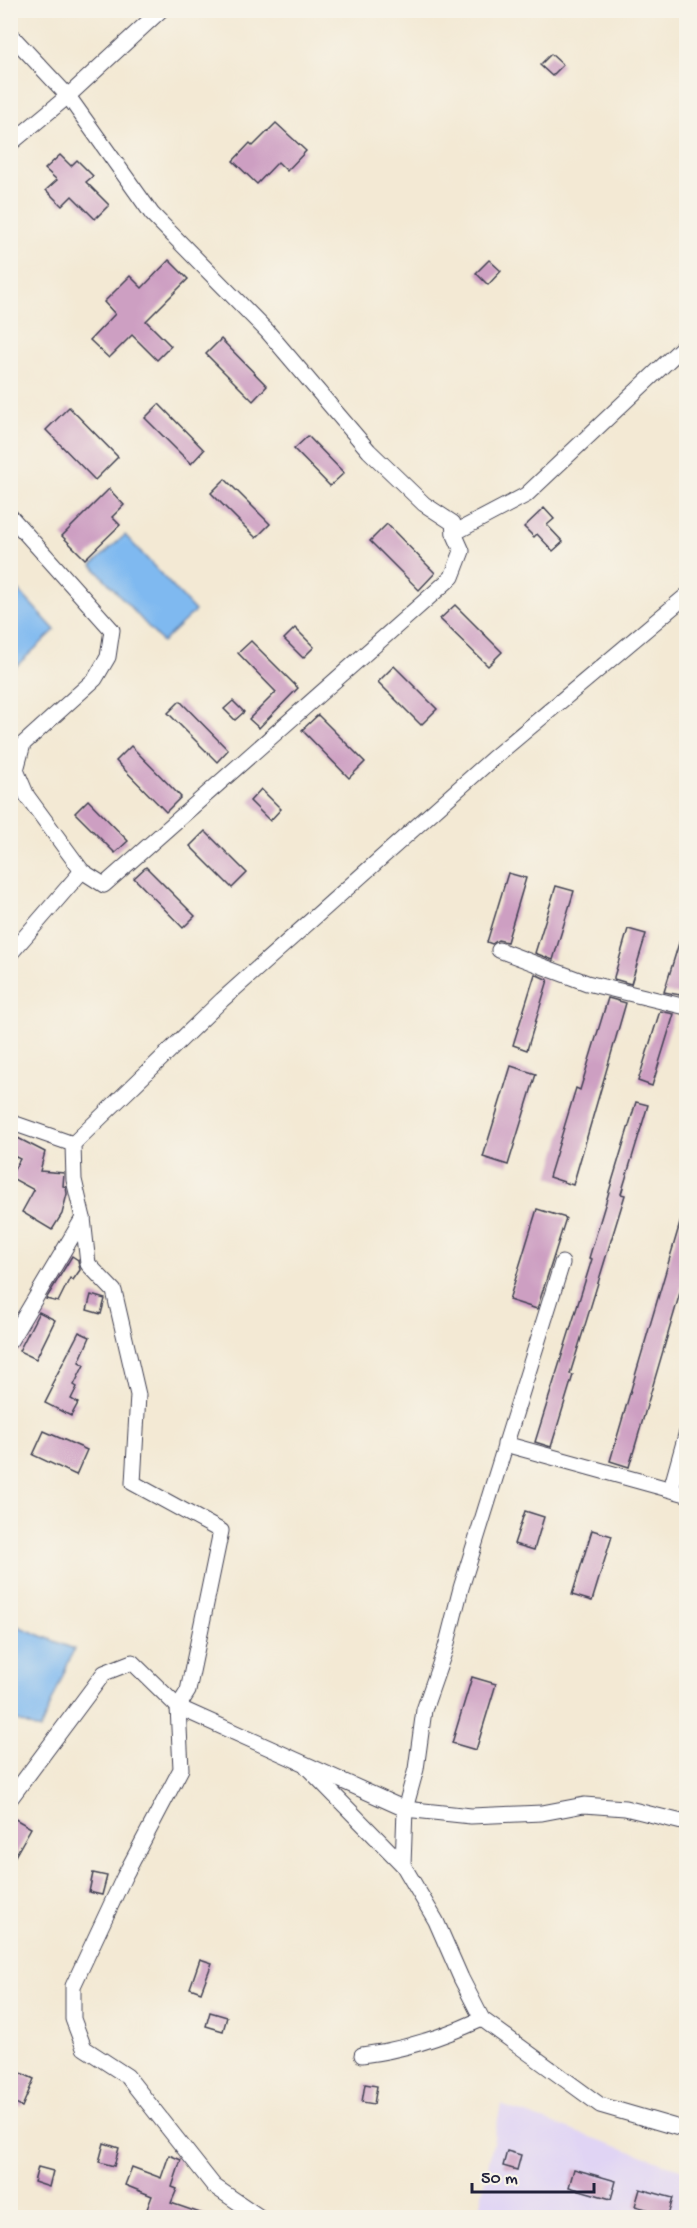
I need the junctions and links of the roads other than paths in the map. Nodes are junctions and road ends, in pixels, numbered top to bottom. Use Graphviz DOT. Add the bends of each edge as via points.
graph roads {
  1 [pos="161,10"];
  2 [pos="10,34"];
  3 [pos="68,96"];
  4 [pos="10,144"];
  5 [pos="687,344"];
  6 [pos="10,516"];
  7 [pos="454,533"];
  8 [pos="687,596"];
  9 [pos="82,871"];
  10 [pos="499,950"];
  11 [pos="10,954"];
  12 [pos="687,1007"];
  13 [pos="10,1122"];
  14 [pos="73,1144"];
  15 [pos="83,1218"];
  16 [pos="562,1263"];
  17 [pos="10,1341"];
  18 [pos="687,1435"];
  19 [pos="505,1444"];
  20 [pos="671,1490"];
  21 [pos="687,1494"];
  22 [pos="178,1707"];
  23 [pos="300,1761"];
  24 [pos="10,1799"];
  25 [pos="405,1809"];
  26 [pos="687,1823"];
  27 [pos="403,1865"];
  28 [pos="482,2019"];
  29 [pos="362,2055"];
  30 [pos="687,2130"];
  31 [pos="261,2217"];
  1 -- 3 [label="street"];
  2 -- 3 [label="street"];
  3 -- 4 [label="street"];
  3 -- 7 [label="street" via="152,214 267,330 369,451 424,504 453,523"];
  5 -- 7 [label="street" via="526,495"];
  6 -- 9 [label="street" via="112,630 108,657 95,679 23,744 16,770 27,796"];
  7 -- 9 [label="street" via="462,551 452,577 104,885"];
  8 -- 14 [label="street" via="475,774 222,1000"];
  9 -- 11 [label="street"];
  10 -- 12 [label="street" via="587,983"];
  13 -- 14 [label="street"];
  14 -- 15 [label="street" via="74,1180"];
  15 -- 17 [label="street"];
  15 -- 22 [label="street" via="88,1264 114,1291 138,1395 133,1483 222,1532 188,1691"];
  16 -- 19 [label="street"];
  18 -- 20 [label="street"];
  19 -- 20 [label="street"];
  19 -- 25 [label="street" via="424,1710 416,1769"];
  20 -- 21 [label="street"];
  22 -- 23 [label="street"];
  22 -- 24 [label="street" via="132,1662 104,1672"];
  22 -- 31 [label="street" via="181,1769 73,1986 73,2019 84,2048 127,2076 214,2186"];
  23 -- 25 [label="street"];
  23 -- 27 [label="street"];
  25 -- 26 [label="street" via="471,1816 542,1813 584,1805 625,1808"];
  25 -- 27 [label="street"];
  27 -- 28 [label="street" via="436,1921"];
  28 -- 29 [label="street" via="422,2043"];
  28 -- 30 [label="street" via="600,2105"];
}
